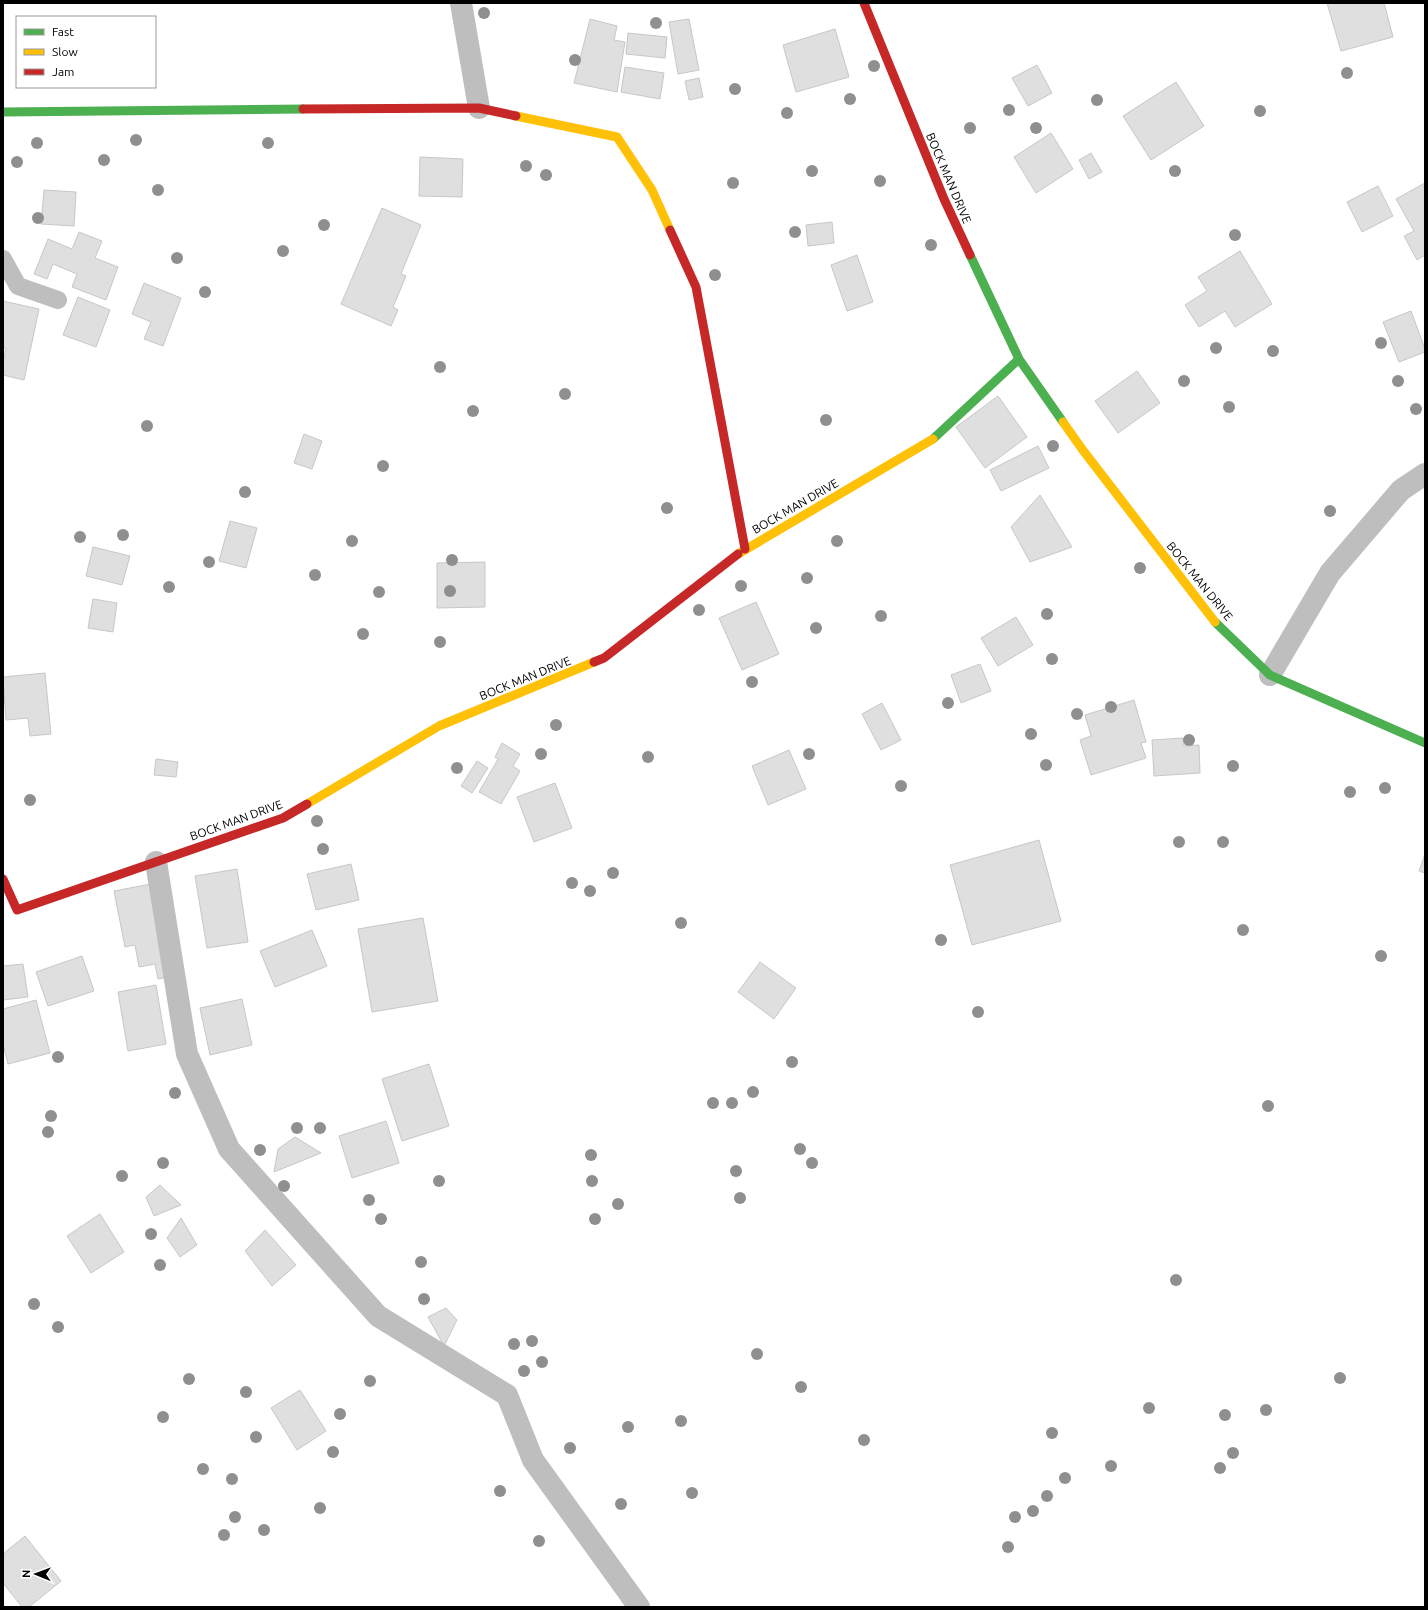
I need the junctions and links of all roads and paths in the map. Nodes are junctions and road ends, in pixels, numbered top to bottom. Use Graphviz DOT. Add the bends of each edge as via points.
graph roads {
  1 [pos="461,3"];
  2 [pos="864,3"];
  3 [pos="479,108"];
  4 [pos="3,112"];
  5 [pos="3,259"];
  6 [pos="58,300"];
  7 [pos="1019,359"];
  8 [pos="1425,474"];
  9 [pos="744,549"];
  10 [pos="1270,675"];
  11 [pos="1425,743"];
  12 [pos="156,862"];
  13 [pos="3,879"];
  14 [pos="639,1607"];
  1 -- 3 [label="street"];
  2 -- 7 [label="street, BOCK MAN DRIVE" via="944,199"];
  3 -- 4 [label="street"];
  3 -- 9 [label="street" via="617,137 652,190 696,287"];
  5 -- 6 [label="lane" via="18,286"];
  7 -- 9 [label="street, BOCK MAN DRIVE" via="931,441"];
  7 -- 10 [label="street, BOCK MAN DRIVE" via="1082,449 1215,622"];
  8 -- 10 [label="street" via="1401,490 1330,573"];
  9 -- 12 [label="street, BOCK MAN DRIVE" via="604,658 439,726 283,818"];
  10 -- 11 [label="street, BOCK MAN DRIVE"];
  12 -- 13 [label="street, BOCK MAN DRIVE" via="17,910"];
  12 -- 14 [label="street" via="187,1054 229,1149 378,1316 507,1395 533,1460"];
}
